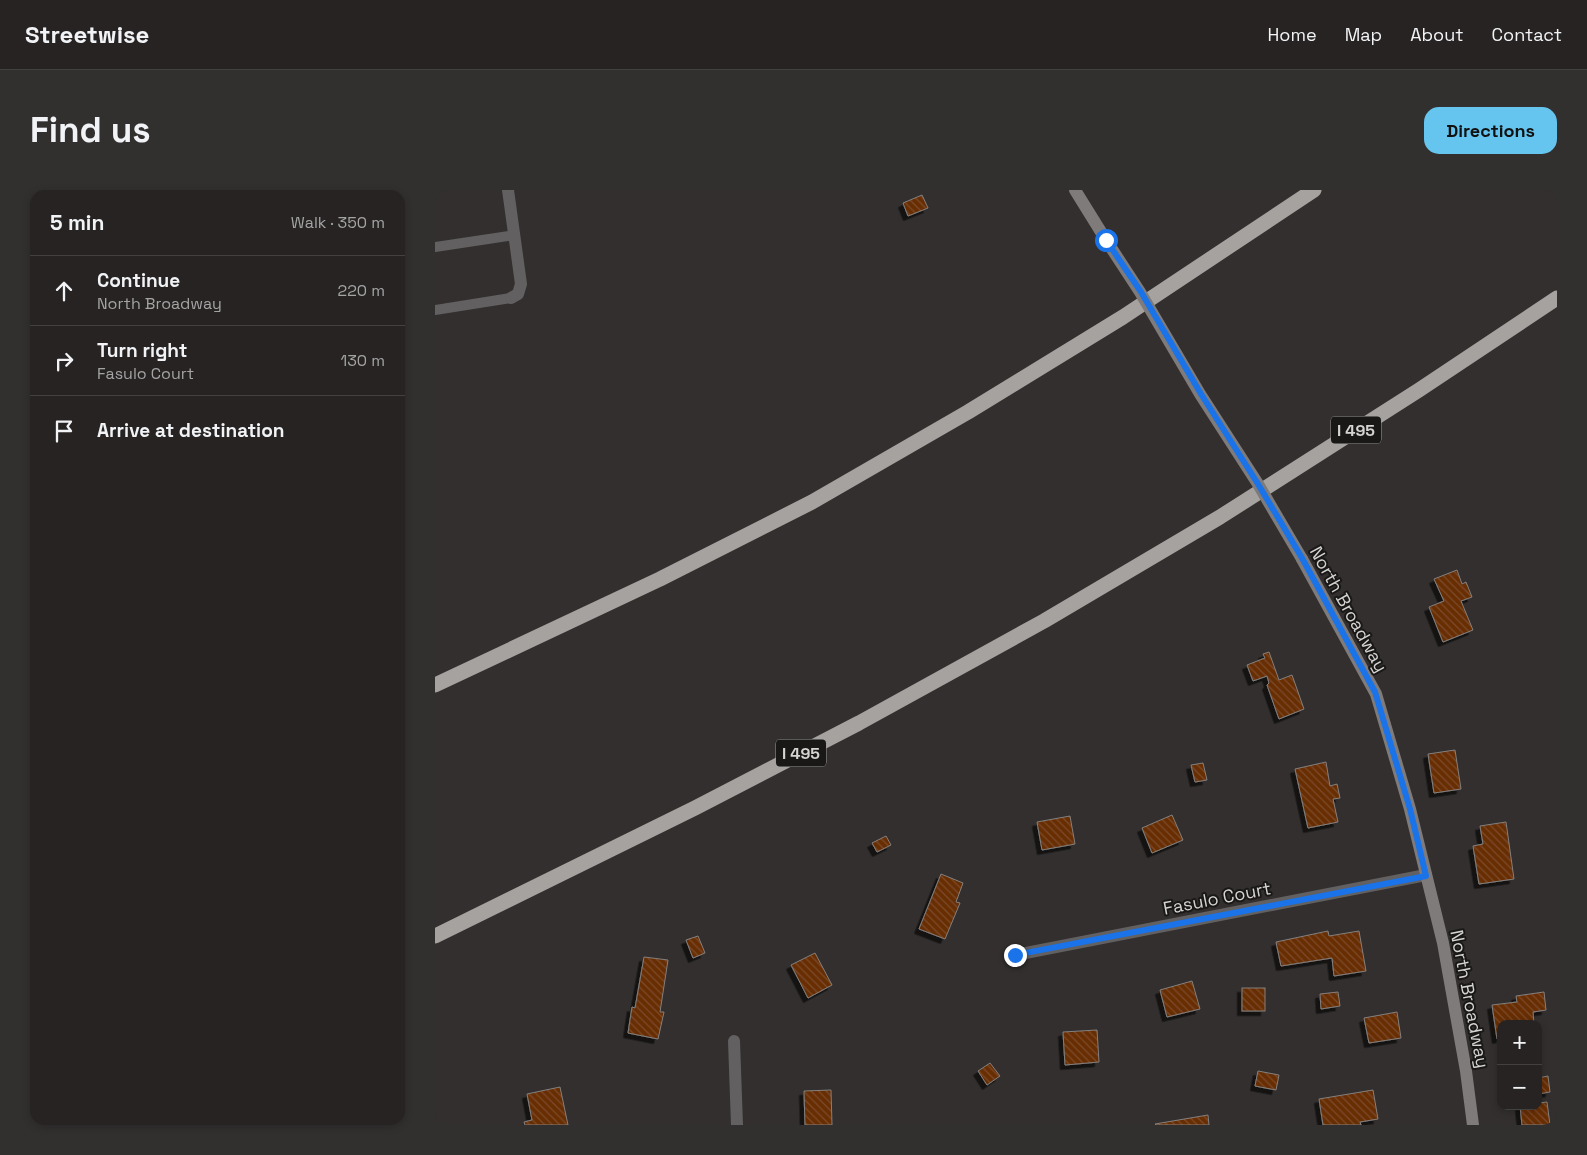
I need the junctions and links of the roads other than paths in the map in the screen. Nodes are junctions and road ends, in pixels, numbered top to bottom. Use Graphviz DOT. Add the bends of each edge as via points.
graph roads {
  1 [pos="508,190"];
  2 [pos="1075,190"];
  3 [pos="1314,190"];
  4 [pos="515,235"];
  5 [pos="435,247"];
  6 [pos="511,298"];
  7 [pos="1555,300"];
  8 [pos="435,310"];
  9 [pos="435,685"];
  10 [pos="1426,876"];
  11 [pos="435,936"];
  12 [pos="1015,955"];
  13 [pos="734,1041"];
  14 [pos="737,1125"];
  15 [pos="1473,1125"];
  1 -- 4 [label="street"];
  2 -- 10 [label="street, North Broadway, bridge" via="1258,484 1376,694"];
  3 -- 9 [label="highway" via="1123,317 813,502 660,579"];
  4 -- 5 [label="lane"];
  4 -- 6 [label="street" via="521,284 518,294"];
  6 -- 8 [label="lane"];
  7 -- 11 [label="highway, I 495" via="1220,517 1044,621 859,723 695,808"];
  10 -- 12 [label="street, Fasulo Court"];
  10 -- 15 [label="street, North Broadway" via="1443,943"];
  13 -- 14 [label="street"];
}
